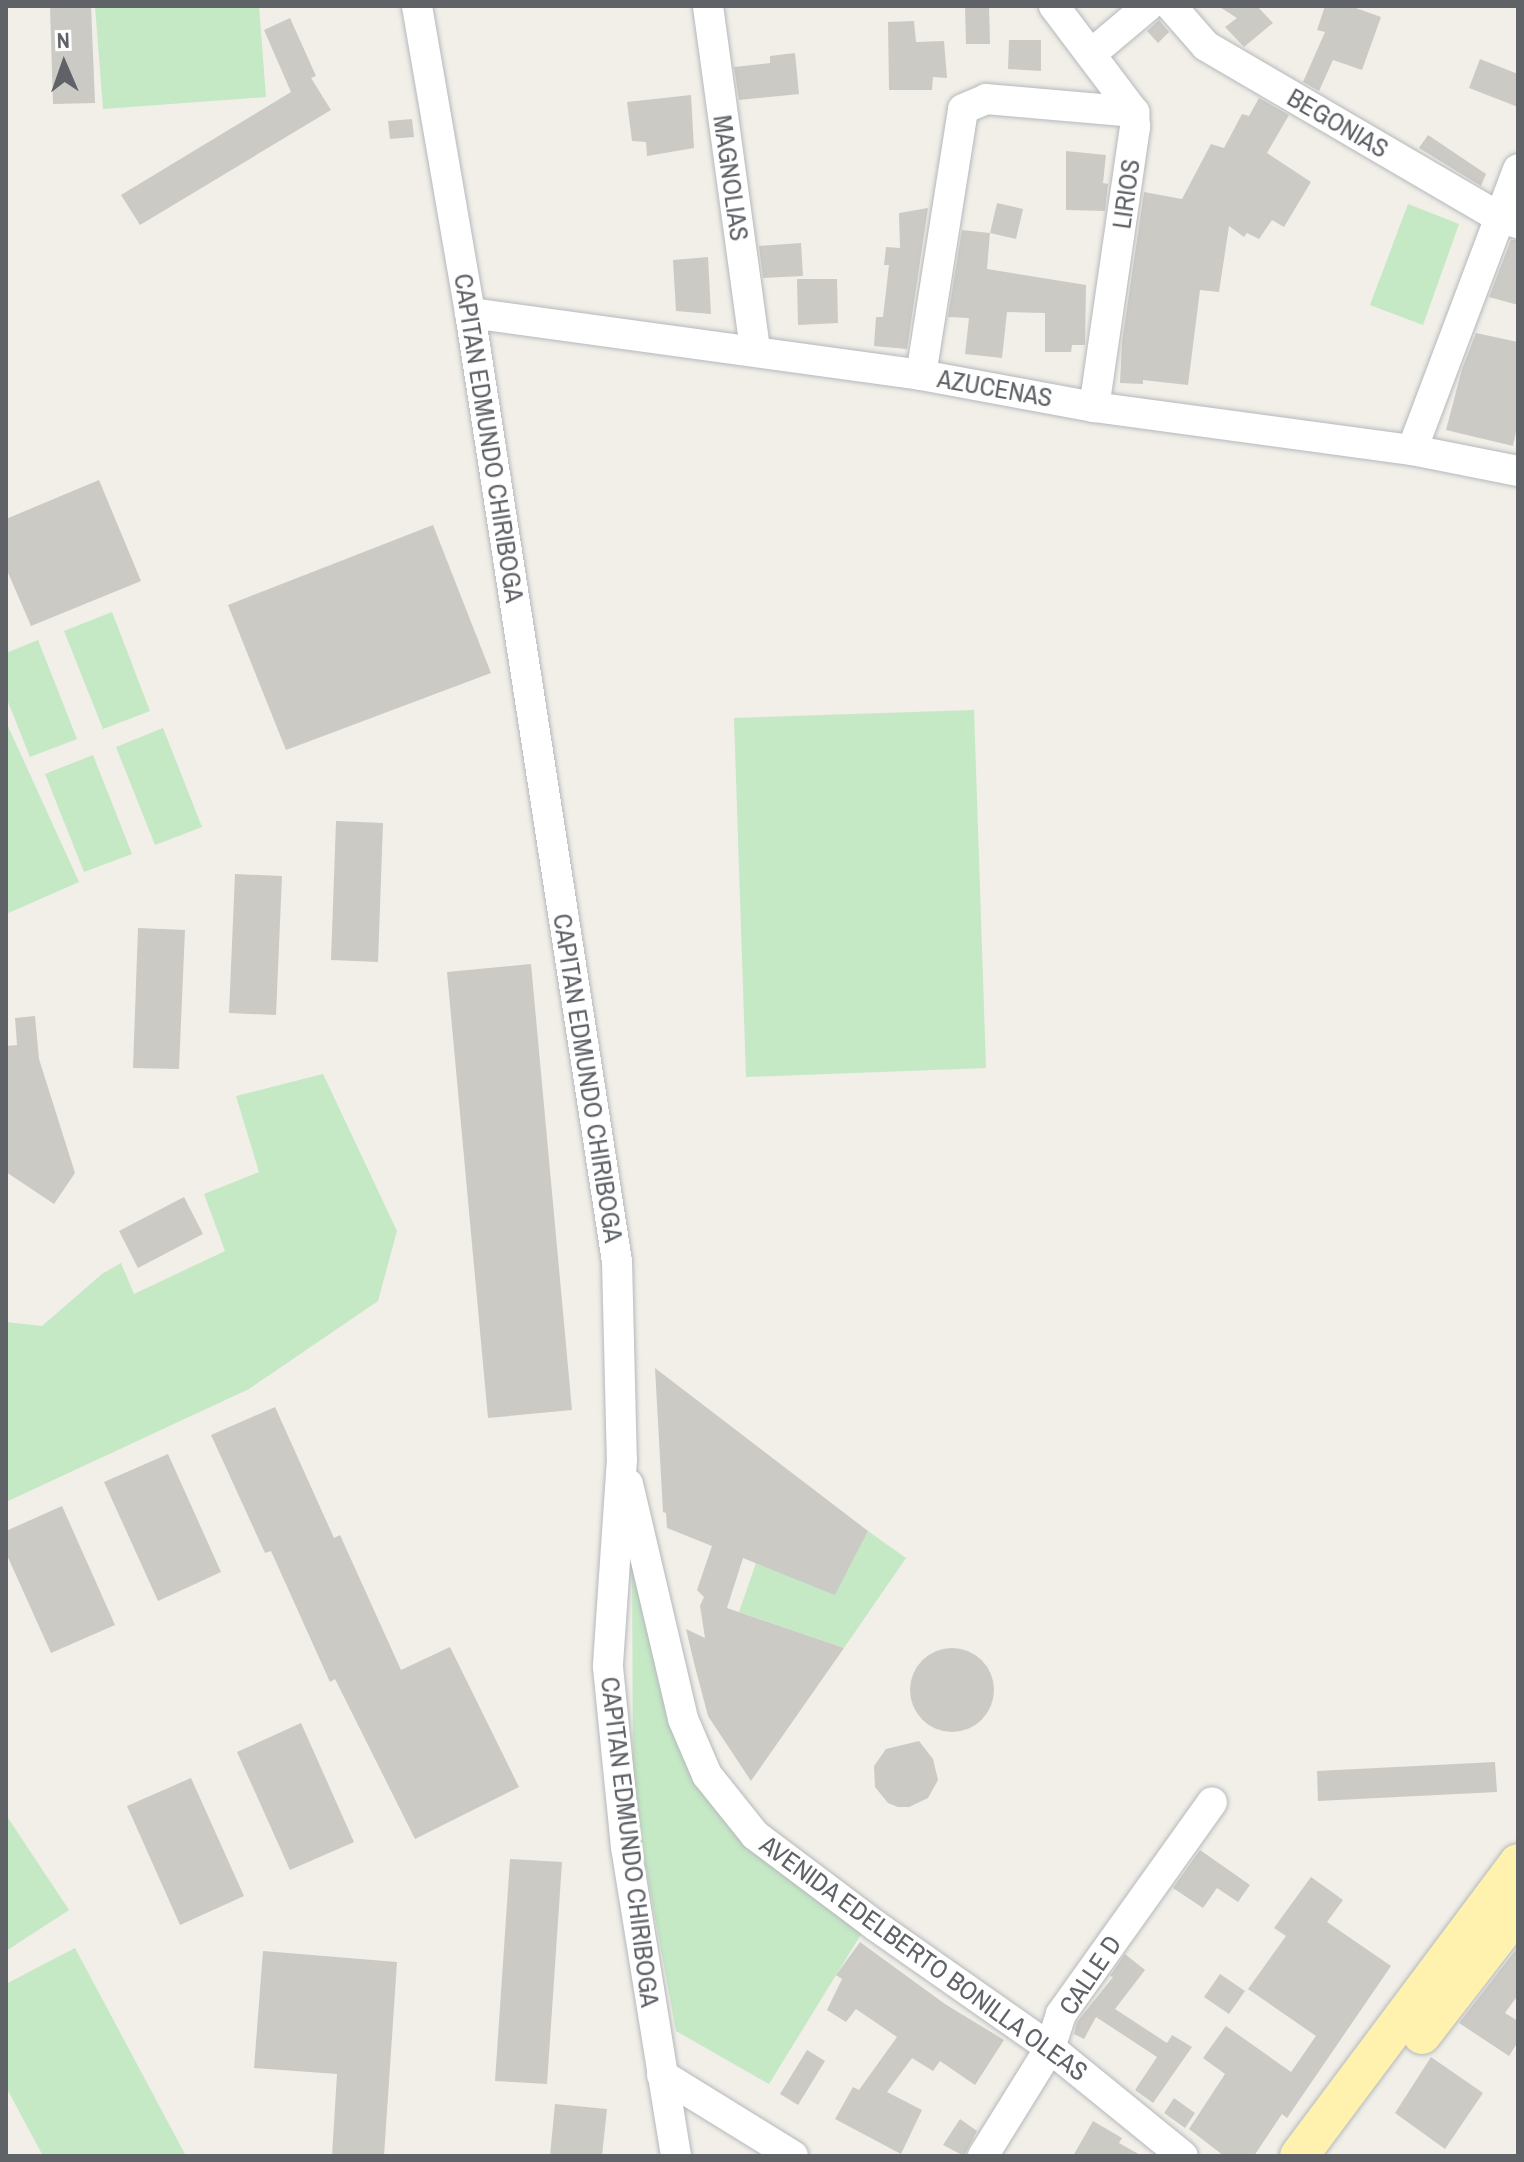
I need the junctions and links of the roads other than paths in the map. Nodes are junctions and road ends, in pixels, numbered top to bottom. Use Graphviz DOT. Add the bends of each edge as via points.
graph roads {
  1 [pos="417,6"];
  2 [pos="708,6"];
  3 [pos="1054,6"];
  4 [pos="1148,6"];
  5 [pos="1171,6"];
  6 [pos="1091,54"];
  7 [pos="1134,112"];
  8 [pos="1518,169"];
  9 [pos="1509,221"];
  10 [pos="470,313"];
  11 [pos="755,351"];
  12 [pos="921,375"];
  13 [pos="1094,407"];
  14 [pos="1412,450"];
  15 [pos="1518,471"];
  16 [pos="622,1459"];
  17 [pos="1212,1802"];
  18 [pos="1518,1863"];
  19 [pos="1504,1926"];
  20 [pos="1050,2048"];
  21 [pos="662,2075"];
  22 [pos="676,2156"];
  23 [pos="793,2156"];
  24 [pos="983,2156"];
  25 [pos="1183,2156"];
  26 [pos="1299,2156"];
  27 [pos="1332,2156"];
  1 -- 10 [label="street, CAPITAN EDMUNDO CHIRIBOGA"];
  2 -- 11 [label="street, MAGNOLIAS"];
  3 -- 6 [label="street"];
  4 -- 6 [label="street"];
  5 -- 9 [label="street, BEGONIAS" via="1206,46"];
  6 -- 7 [label="street"];
  7 -- 12 [label="street" via="986,99 963,109"];
  7 -- 13 [label="street, LIRIOS"];
  8 -- 9 [label="street"];
  9 -- 14 [label="street"];
  10 -- 11 [label="street, AZUCENAS"];
  10 -- 16 [label="street, CAPITAN EDMUNDO CHIRIBOGA" via="617,1261"];
  11 -- 12 [label="street, AZUCENAS"];
  12 -- 13 [label="street, AZUCENAS"];
  13 -- 14 [label="street, AZUCENAS"];
  14 -- 15 [label="street, AZUCENAS"];
  16 -- 20 [label="street, AVENIDA EDELBERTO BONILLA OLEAS" via="683,1719 707,1775 755,1835"];
  16 -- 21 [label="street, CAPITAN EDMUNDO CHIRIBOGA" via="608,1667 626,1847"];
  17 -- 20 [label="street, CALLE D" via="1061,2014"];
  18 -- 19 [label="main road"];
  19 -- 26 [label="main road"];
  19 -- 27 [label="main road"];
  20 -- 24 [label="street, CALLE D"];
  20 -- 25 [label="street, AVENIDA EDELBERTO BONILLA OLEAS"];
  21 -- 22 [label="street, CAPITAN EDMUNDO CHIRIBOGA"];
  21 -- 23 [label="street"];
}
